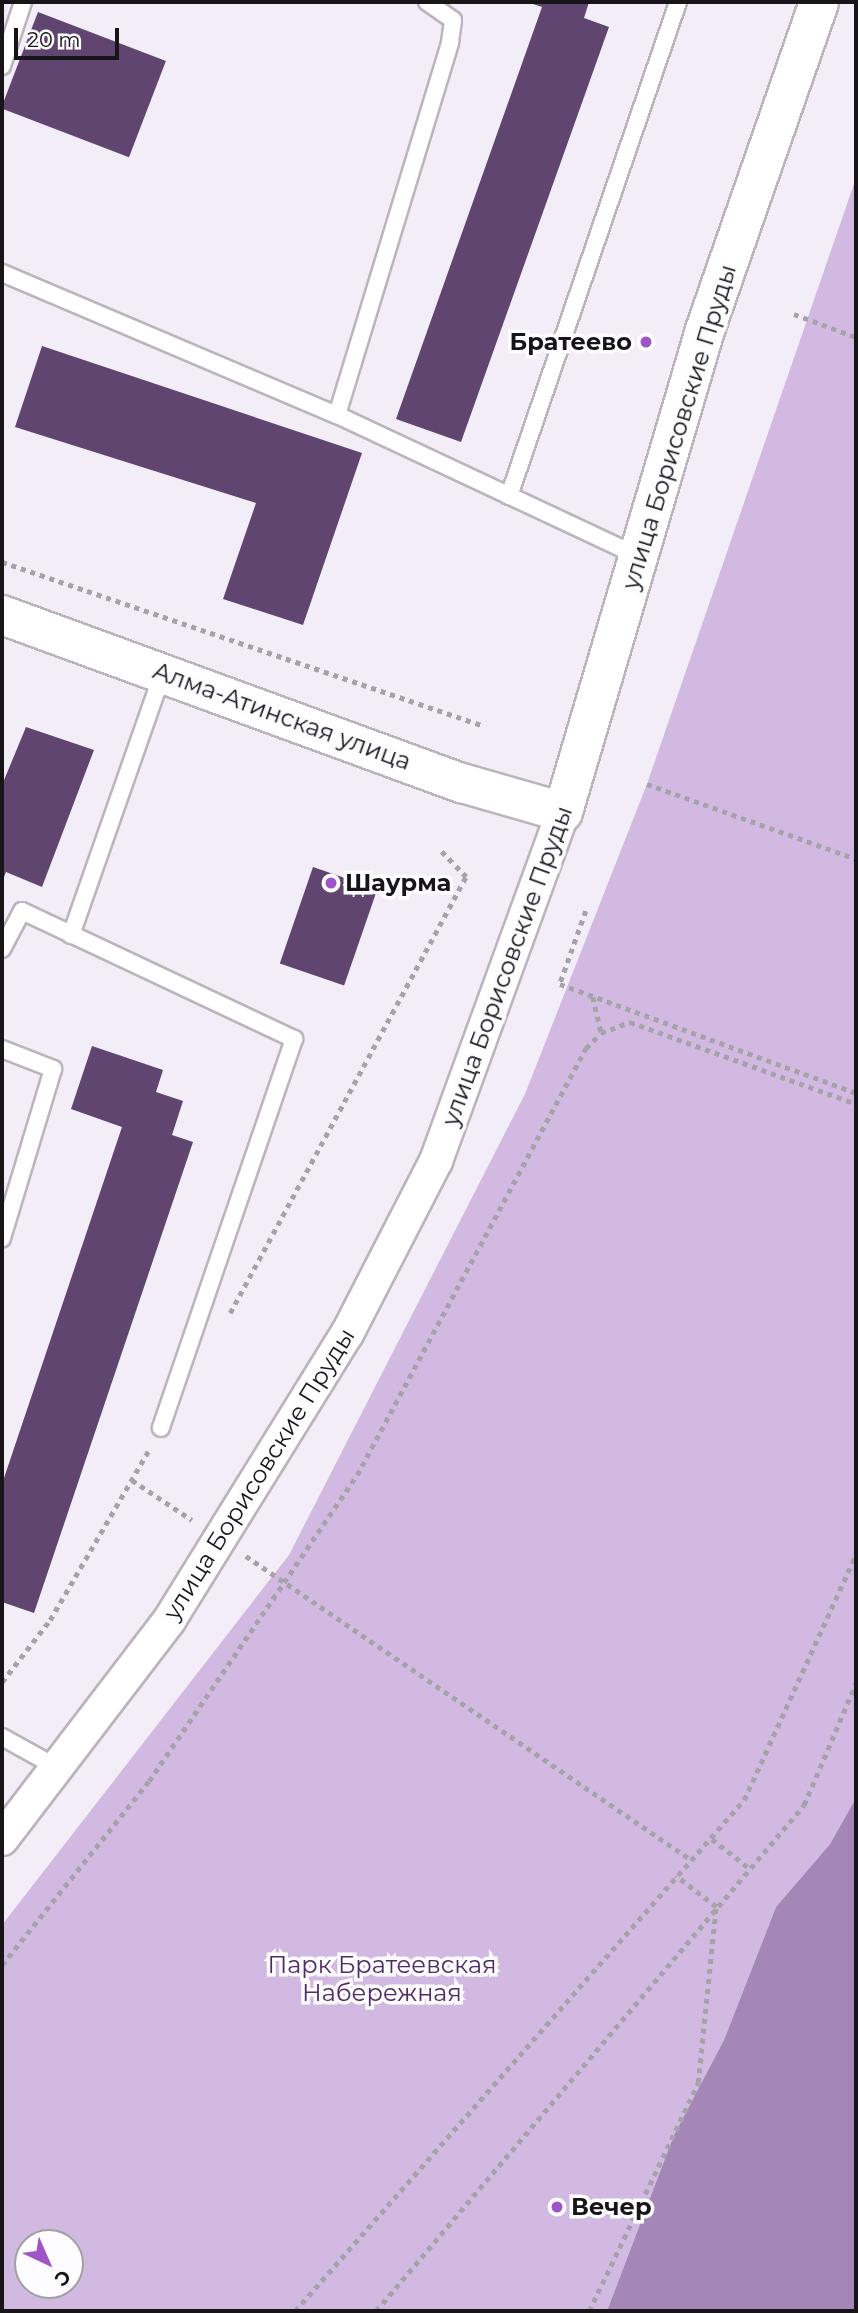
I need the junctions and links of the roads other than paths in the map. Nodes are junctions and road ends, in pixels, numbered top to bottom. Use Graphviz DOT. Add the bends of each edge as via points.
graph roads {
  1 [pos="23,2"];
  2 [pos="427,2"];
  3 [pos="678,2"];
  4 [pos="819,2"];
  5 [pos="2,66"];
  6 [pos="2,273"];
  7 [pos="337,415"];
  8 [pos="509,496"];
  9 [pos="640,557"];
  10 [pos="2,615"];
  11 [pos="164,671"];
  12 [pos="563,812"];
  13 [pos="71,935"];
  14 [pos="2,949"];
  15 [pos="2,1049"];
  16 [pos="2,1238"];
  17 [pos="160,1428"];
  18 [pos="2,1737"];
  19 [pos="60,1769"];
  20 [pos="2,1839"];
  1 -- 5 [label="lane"];
  2 -- 7 [label="lane" via="453,20 450,42"];
  3 -- 8 [label="lane"];
  4 -- 9 [label="street, улица Борисовские Пруды" via="705,330"];
  6 -- 7 [label="lane"];
  7 -- 8 [label="lane"];
  8 -- 9 [label="lane"];
  9 -- 12 [label="street, улица Борисовские Пруды"];
  10 -- 11 [label="street, Алма-Атинская улица"];
  11 -- 12 [label="street, Алма-Атинская улица" via="462,783"];
  11 -- 13 [label="lane"];
  12 -- 19 [label="street, улица Борисовские Пруды" via="436,1161 347,1334 223,1540"];
  13 -- 14 [label="lane" via="22,911"];
  13 -- 17 [label="lane" via="294,1039"];
  15 -- 16 [label="lane" via="53,1069"];
  18 -- 19 [label="lane"];
  19 -- 20 [label="street, улица Борисовские Пруды"];
}
